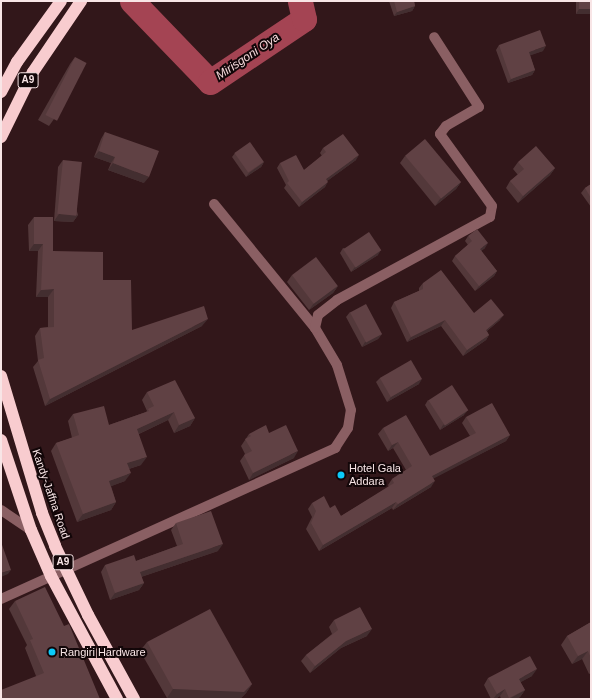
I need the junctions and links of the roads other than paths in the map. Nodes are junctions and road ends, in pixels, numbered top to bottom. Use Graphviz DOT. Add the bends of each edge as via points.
graph roads {
  1 [pos="61,1"];
  2 [pos="81,1"];
  3 [pos="434,37"];
  4 [pos="1,92"];
  5 [pos="1,137"];
  6 [pos="214,204"];
  7 [pos="315,328"];
  8 [pos="1,376"];
  9 [pos="1,440"];
  10 [pos="1,510"];
  11 [pos="31,530"];
  12 [pos="67,571"];
  13 [pos="51,576"];
  14 [pos="1,599"];
  15 [pos="117,699"];
  16 [pos="134,699"];
  1 -- 4 [label="highway, A9" via="17,62"];
  2 -- 5 [label="highway, A9" via="26,84"];
  3 -- 7 [label="street" via="479,108 446,126 440,134 492,206 490,217 337,300 318,315"];
  6 -- 7 [label="street"];
  7 -- 12 [label="street" via="337,365 351,410 348,428 335,448"];
  8 -- 12 [label="highway, Kandy-Jaffna Road / A9" via="42,513"];
  9 -- 11 [label="highway, A9"];
  10 -- 11 [label="street"];
  11 -- 13 [label="highway, A9"];
  12 -- 13 [label="street"];
  12 -- 16 [label="highway, Kandy-Jaffna Road / A9" via="91,622"];
  13 -- 14 [label="street"];
  13 -- 15 [label="highway, A9"];
}
